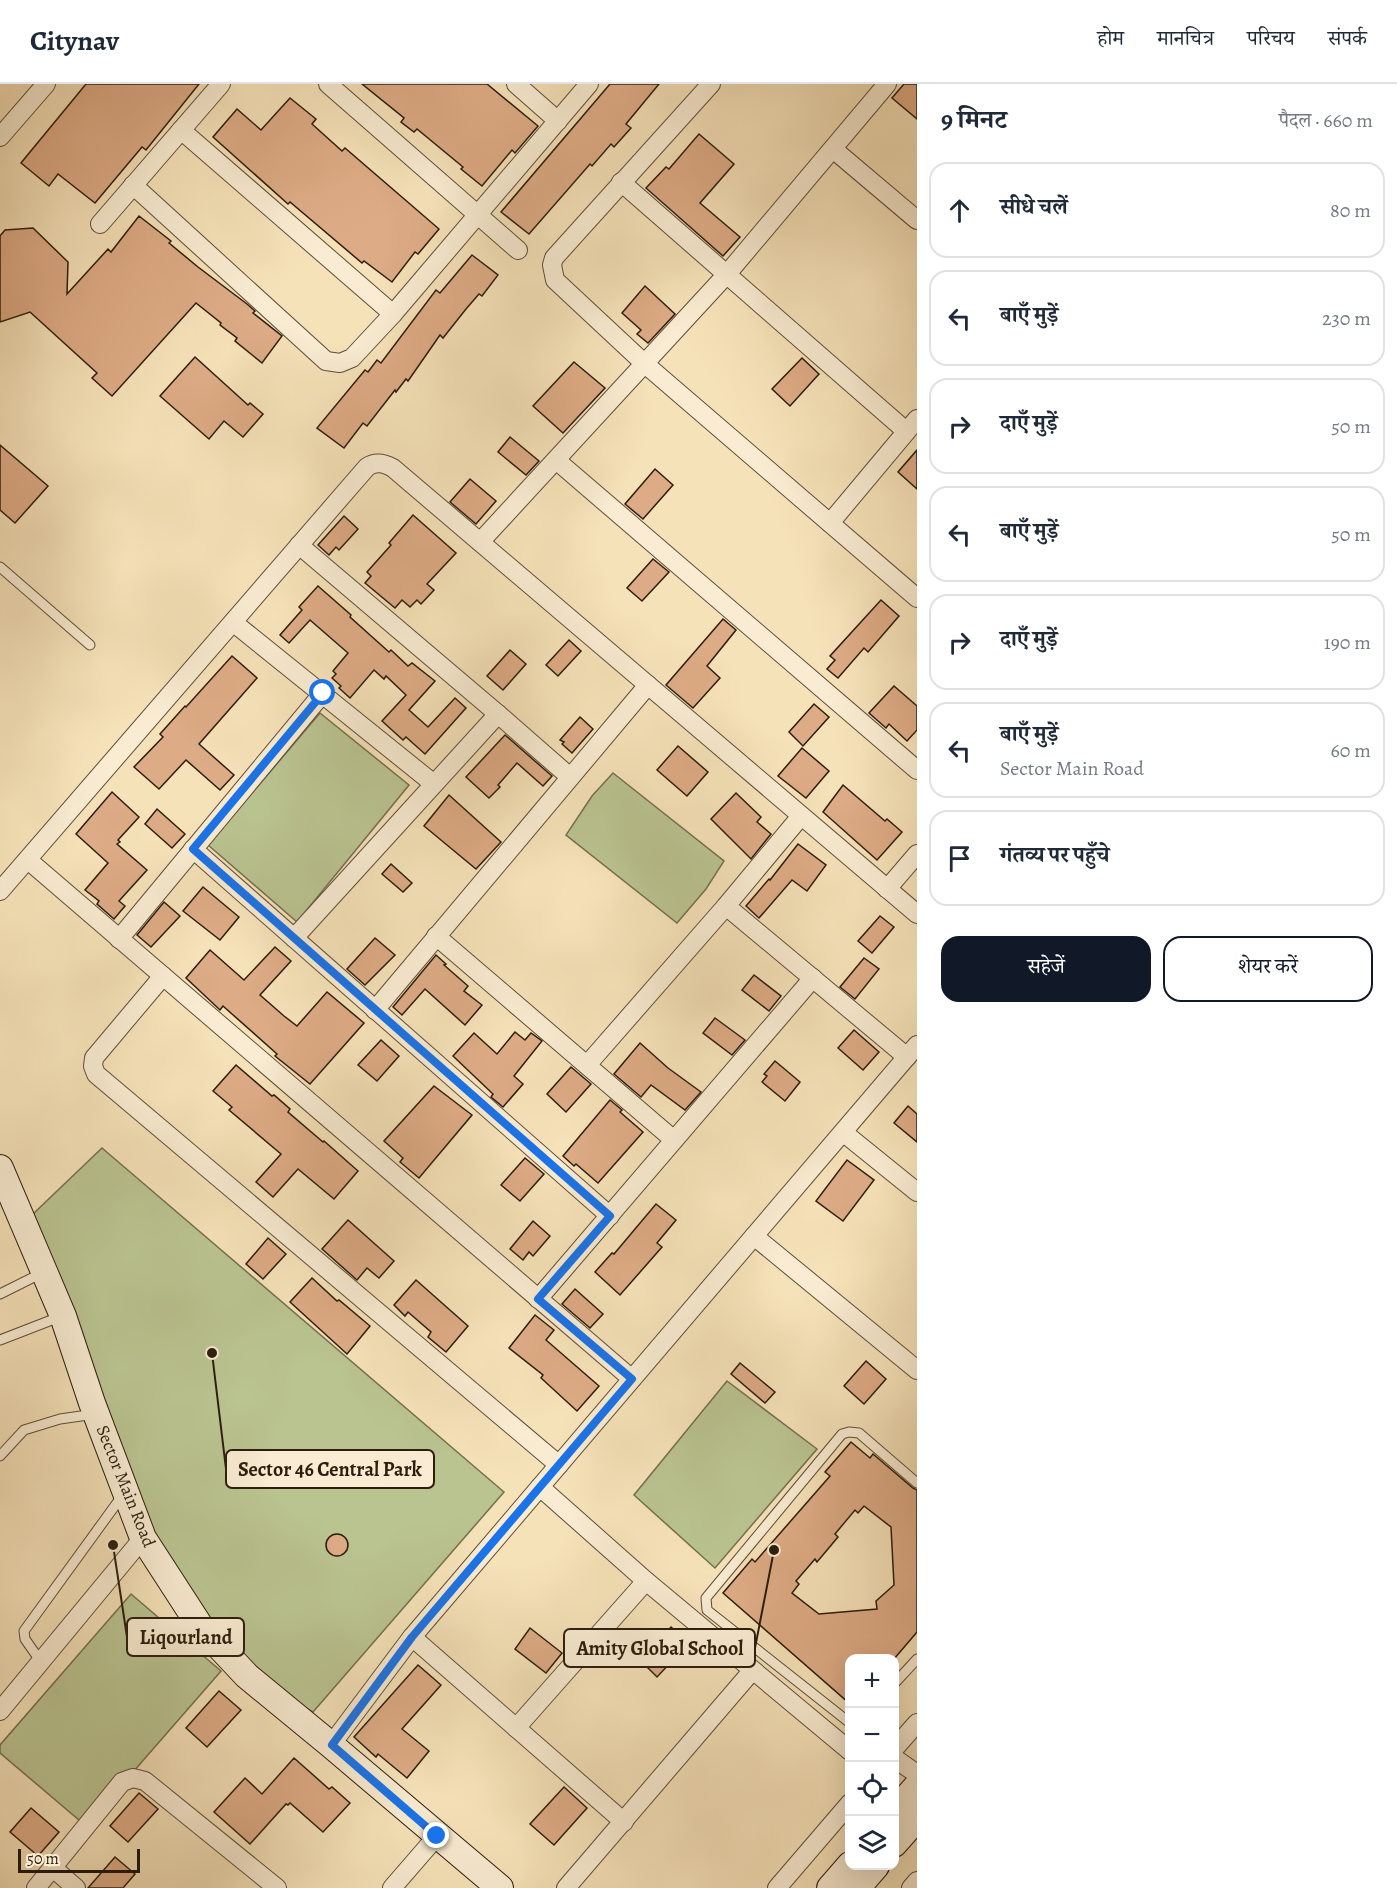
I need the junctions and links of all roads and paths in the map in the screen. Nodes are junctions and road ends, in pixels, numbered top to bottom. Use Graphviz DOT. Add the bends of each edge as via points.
graph roads {
  1 [pos="46,84"];
  2 [pos="221,84"];
  3 [pos="328,84"];
  4 [pos="516,84"];
  5 [pos="589,84"];
  6 [pos="711,84"];
  7 [pos="887,84"];
  8 [pos="558,121"];
  9 [pos="181,130"];
  10 [pos="0,137"];
  11 [pos="833,149"];
  12 [pos="621,182"];
  13 [pos="133,185"];
  14 [pos="477,214"];
  15 [pos="917,220"];
  16 [pos="100,224"];
  17 [pos="518,250"];
  18 [pos="727,274"];
  19 [pos="393,314"];
  20 [pos="645,364"];
  21 [pos="912,425"];
  22 [pos="556,460"];
  23 [pos="830,523"];
  24 [pos="480,542"];
  25 [pos="299,546"];
  26 [pos="0,567"];
  27 [pos="917,598"];
  28 [pos="234,623"];
  29 [pos="90,645"];
  30 [pos="648,685"];
  31 [pos="323,693"];
  32 [pos="498,714"];
  33 [pos="917,771"];
  34 [pos="570,777"];
  35 [pos="434,784"];
  36 [pos="801,816"];
  37 [pos="193,849"];
  38 [pos="917,854"];
  39 [pos="28,861"];
  40 [pos="887,889"];
  41 [pos="0,891"];
  42 [pos="726,906"];
  43 [pos="917,914"];
  44 [pos="436,936"];
  45 [pos="294,938"];
  46 [pos="119,939"];
  47 [pos="163,976"];
  48 [pos="813,978"];
  49 [pos="375,1010"];
  50 [pos="912,1051"];
  51 [pos="587,1065"];
  52 [pos="844,1133"];
  53 [pos="674,1140"];
  54 [pos="2,1181"];
  55 [pos="917,1192"];
  56 [pos="610,1216"];
  57 [pos="754,1236"];
  58 [pos="45,1272"];
  59 [pos="0,1294"];
  60 [pos="538,1299"];
  61 [pos="63,1316"];
  62 [pos="0,1340"];
  63 [pos="917,1370"];
  64 [pos="632,1379"];
  65 [pos="96,1413"];
  66 [pos="0,1456"];
  67 [pos="559,1465"];
  68 [pos="917,1483"];
  69 [pos="540,1487"];
  70 [pos="126,1492"];
  71 [pos="143,1538"];
  72 [pos="646,1581"];
  73 [pos="412,1637"];
  74 [pos="917,1659"];
  75 [pos="41,1662"];
  76 [pos="752,1671"];
  77 [pos="899,1679"];
  78 [pos="7,1689"];
  79 [pos="0,1711"];
  80 [pos="845,1720"];
  81 [pos="917,1723"];
  82 [pos="516,1728"];
  83 [pos="899,1743"];
  84 [pos="332,1745"];
  85 [pos="845,1748"];
  86 [pos="899,1761"];
  87 [pos="917,1774"];
  88 [pos="917,1786"];
  89 [pos="899,1806"];
  90 [pos="845,1808"];
  91 [pos="917,1818"];
  92 [pos="624,1822"];
  93 [pos="437,1836"];
  94 [pos="899,1838"];
  95 [pos="53,1868"];
  96 [pos="845,1870"];
  97 [pos="873,1870"];
  98 [pos="917,1881"];
  99 [pos="36,1888"];
  100 [pos="76,1888"];
  101 [pos="277,1888"];
  102 [pos="392,1888"];
  103 [pos="500,1888"];
  104 [pos="566,1888"];
  105 [pos="777,1888"];
  106 [pos="830,1888"];
  107 [pos="857,1888"];
  108 [pos="911,1888"];
  1 -- 10 [label="street"];
  2 -- 9 [label="street"];
  3 -- 14 [label="street"];
  4 -- 8 [label="street"];
  5 -- 8 [label="street"];
  6 -- 12 [label="street"];
  7 -- 11 [label="street"];
  8 -- 14 [label="street"];
  9 -- 13 [label="street"];
  9 -- 19 [label="street"];
  11 -- 15 [label="street"];
  11 -- 18 [label="street"];
  12 -- 18 [label="street"];
  12 -- 20 [label="street" via="554,258 552,273"];
  13 -- 16 [label="street"];
  13 -- 19 [label="street" via="326,361 340,363 352,358"];
  14 -- 17 [label="street"];
  14 -- 19 [label="street"];
  18 -- 20 [label="street"];
  18 -- 21 [label="street"];
  20 -- 22 [label="street"];
  20 -- 23 [label="street"];
  21 -- 23 [label="street"];
  22 -- 24 [label="street"];
  22 -- 33 [label="street"];
  23 -- 27 [label="street"];
  24 -- 25 [label="street" via="393,468 378,463 367,468"];
  24 -- 30 [label="street"];
  25 -- 28 [label="street"];
  25 -- 32 [label="street"];
  26 -- 29 [label="lane"];
  28 -- 31 [label="street"];
  28 -- 39 [label="street"];
  30 -- 34 [label="street"];
  30 -- 36 [label="street"];
  31 -- 35 [label="street"];
  31 -- 37 [label="street"];
  32 -- 34 [label="street"];
  32 -- 35 [label="street"];
  34 -- 44 [label="street"];
  35 -- 45 [label="street"];
  36 -- 40 [label="street"];
  36 -- 42 [label="street"];
  37 -- 45 [label="street"];
  37 -- 46 [label="street"];
  38 -- 40 [label="street"];
  39 -- 41 [label="street"];
  39 -- 46 [label="street"];
  40 -- 43 [label="street"];
  42 -- 48 [label="street"];
  42 -- 51 [label="street"];
  44 -- 49 [label="street"];
  44 -- 51 [label="street"];
  45 -- 49 [label="street"];
  46 -- 47 [label="street"];
  47 -- 60 [label="street"];
  47 -- 67 [label="street" via="94,1058 96,1074"];
  48 -- 50 [label="street"];
  48 -- 53 [label="street"];
  49 -- 56 [label="street"];
  50 -- 52 [label="street"];
  51 -- 53 [label="street"];
  52 -- 55 [label="street"];
  52 -- 57 [label="street"];
  53 -- 56 [label="street"];
  54 -- 58 [label="street, Sector Main Road"];
  56 -- 60 [label="street"];
  57 -- 63 [label="street"];
  57 -- 64 [label="street"];
  58 -- 59 [label="lane"];
  58 -- 61 [label="street, Sector Main Road"];
  60 -- 64 [label="street"];
  61 -- 62 [label="lane"];
  61 -- 65 [label="street, Sector Main Road"];
  64 -- 67 [label="street"];
  65 -- 66 [label="lane" via="24,1430"];
  65 -- 70 [label="street, Sector Main Road"];
  67 -- 69 [label="street"];
  68 -- 80 [label="lane" via="859,1433 842,1434 706,1598 707,1610"];
  69 -- 72 [label="street"];
  69 -- 73 [label="street"];
  70 -- 71 [label="street, Sector Main Road"];
  70 -- 75 [label="lane" via="24,1631"];
  71 -- 75 [label="street"];
  71 -- 84 [label="street, Sector Main Road" via="200,1626 247,1676"];
  72 -- 76 [label="street"];
  72 -- 82 [label="street"];
  73 -- 82 [label="street"];
  73 -- 84 [label="street"];
  74 -- 77 [label="lane"];
  75 -- 78 [label="street"];
  76 -- 85 [label="street"];
  76 -- 92 [label="street"];
  78 -- 79 [label="street"];
  81 -- 83 [label="street"];
  82 -- 92 [label="street"];
  84 -- 93 [label="street, Sector Main Road"];
  86 -- 87 [label="street"];
  88 -- 89 [label="street"];
  90 -- 105 [label="street"];
  91 -- 94 [label="street"];
  92 -- 104 [label="street"];
  93 -- 102 [label="street"];
  93 -- 103 [label="street, Sector Main Road"];
  95 -- 99 [label="street"];
  95 -- 100 [label="street"];
  95 -- 101 [label="street" via="122,1782 133,1778 145,1781"];
  96 -- 106 [label="street"];
  97 -- 107 [label="street"];
  98 -- 108 [label="street"];
}
